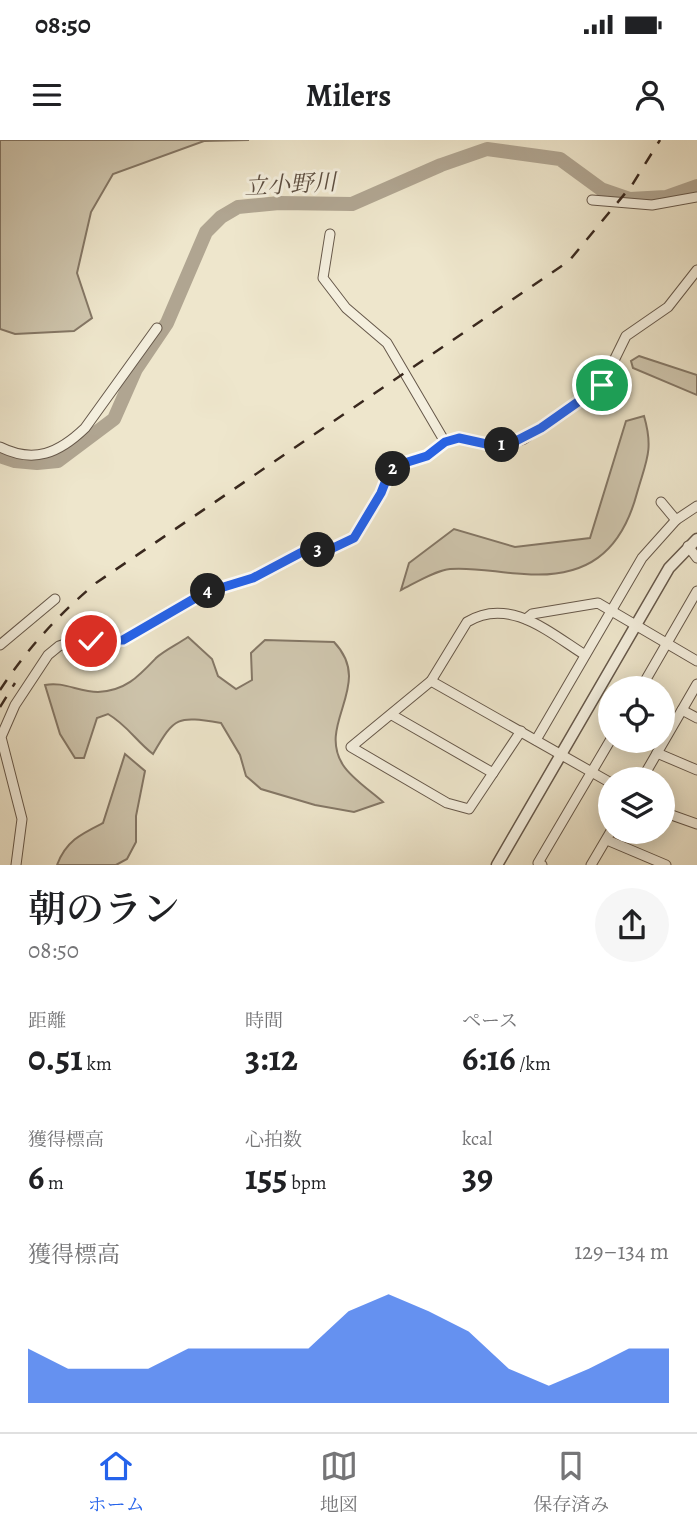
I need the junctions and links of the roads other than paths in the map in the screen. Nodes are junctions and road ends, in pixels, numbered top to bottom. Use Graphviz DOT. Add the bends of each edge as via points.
graph roads {
  1 [pos="697,197"];
  2 [pos="592,200"];
  3 [pos="330,234"];
  4 [pos="697,270"];
  5 [pos="694,282"];
  6 [pos="157,328"];
  7 [pos="445,442"];
  8 [pos="0,447"];
  9 [pos="661,502"];
  10 [pos="697,506"];
  11 [pos="676,520"];
  12 [pos="697,539"];
  13 [pos="688,546"];
  14 [pos="697,558"];
  15 [pos="697,591"];
  16 [pos="54,599"];
  17 [pos="611,612"];
  18 [pos="526,619"];
  19 [pos="638,625"];
  20 [pos="666,643"];
  21 [pos="0,645"];
  22 [pos="584,654"];
  23 [pos="697,661"];
  24 [pos="647,676"];
  25 [pos="431,681"];
  26 [pos="697,684"];
  27 [pos="682,709"];
  28 [pos="392,715"];
  29 [pos="697,718"];
  30 [pos="675,721"];
  31 [pos="521,732"];
  32 [pos="536,740"];
  33 [pos="603,753"];
  34 [pos="657,753"];
  35 [pos="562,757"];
  36 [pos="649,767"];
  37 [pos="697,770"];
  38 [pos="592,772"];
  39 [pos="494,773"];
  40 [pos="598,775"];
  41 [pos="675,816"];
  42 [pos="697,824"];
  43 [pos="604,844"];
  44 [pos="626,844"];
  45 [pos="16,865"];
  46 [pos="497,865"];
  47 [pos="542,865"];
  48 [pos="591,865"];
  49 [pos="666,865"];
  1 -- 2 [label="street" via="652,205"];
  3 -- 7 [label="street" via="323,278 346,308 387,343"];
  4 -- 5 [label="street"];
  5 -- 7 [label="street" via="626,336 602,385 524,439 508,445 459,438"];
  6 -- 8 [label="street" via="73,440 37,457"];
  7 -- 45 [label="street" via="427,456 398,465 388,475 354,538 333,548 304,551 253,578 204,593 123,640 77,640 48,655 15,705 1,737 22,819"];
  9 -- 11 [label="street"];
  10 -- 11 [label="street"];
  11 -- 17 [label="street" via="642,558"];
  12 -- 13 [label="street"];
  13 -- 14 [label="street"];
  13 -- 19 [label="street" via="669,568"];
  15 -- 20 [label="street"];
  16 -- 21 [label="street"];
  17 -- 18 [label="street" via="598,603 532,614"];
  17 -- 19 [label="street"];
  17 -- 22 [label="street"];
  18 -- 22 [label="street"];
  18 -- 25 [label="street" via="512,612 467,622"];
  19 -- 20 [label="street"];
  19 -- 35 [label="street"];
  20 -- 23 [label="street"];
  20 -- 24 [label="street"];
  22 -- 32 [label="street"];
  25 -- 28 [label="street"];
  25 -- 31 [label="street"];
  26 -- 27 [label="street"];
  27 -- 29 [label="street"];
  27 -- 30 [label="street"];
  28 -- 39 [label="street"];
  28 -- 39 [label="street" via="351,747 447,803 469,809"];
  31 -- 32 [label="street"];
  31 -- 39 [label="street"];
  32 -- 35 [label="street"];
  33 -- 38 [label="street"];
  34 -- 36 [label="street"];
  34 -- 37 [label="street"];
  35 -- 38 [label="street"];
  35 -- 46 [label="street"];
  38 -- 40 [label="street"];
  38 -- 47 [label="street" via="538,863"];
  41 -- 42 [label="street"];
  43 -- 48 [label="street"];
  44 -- 49 [label="street"];
}
